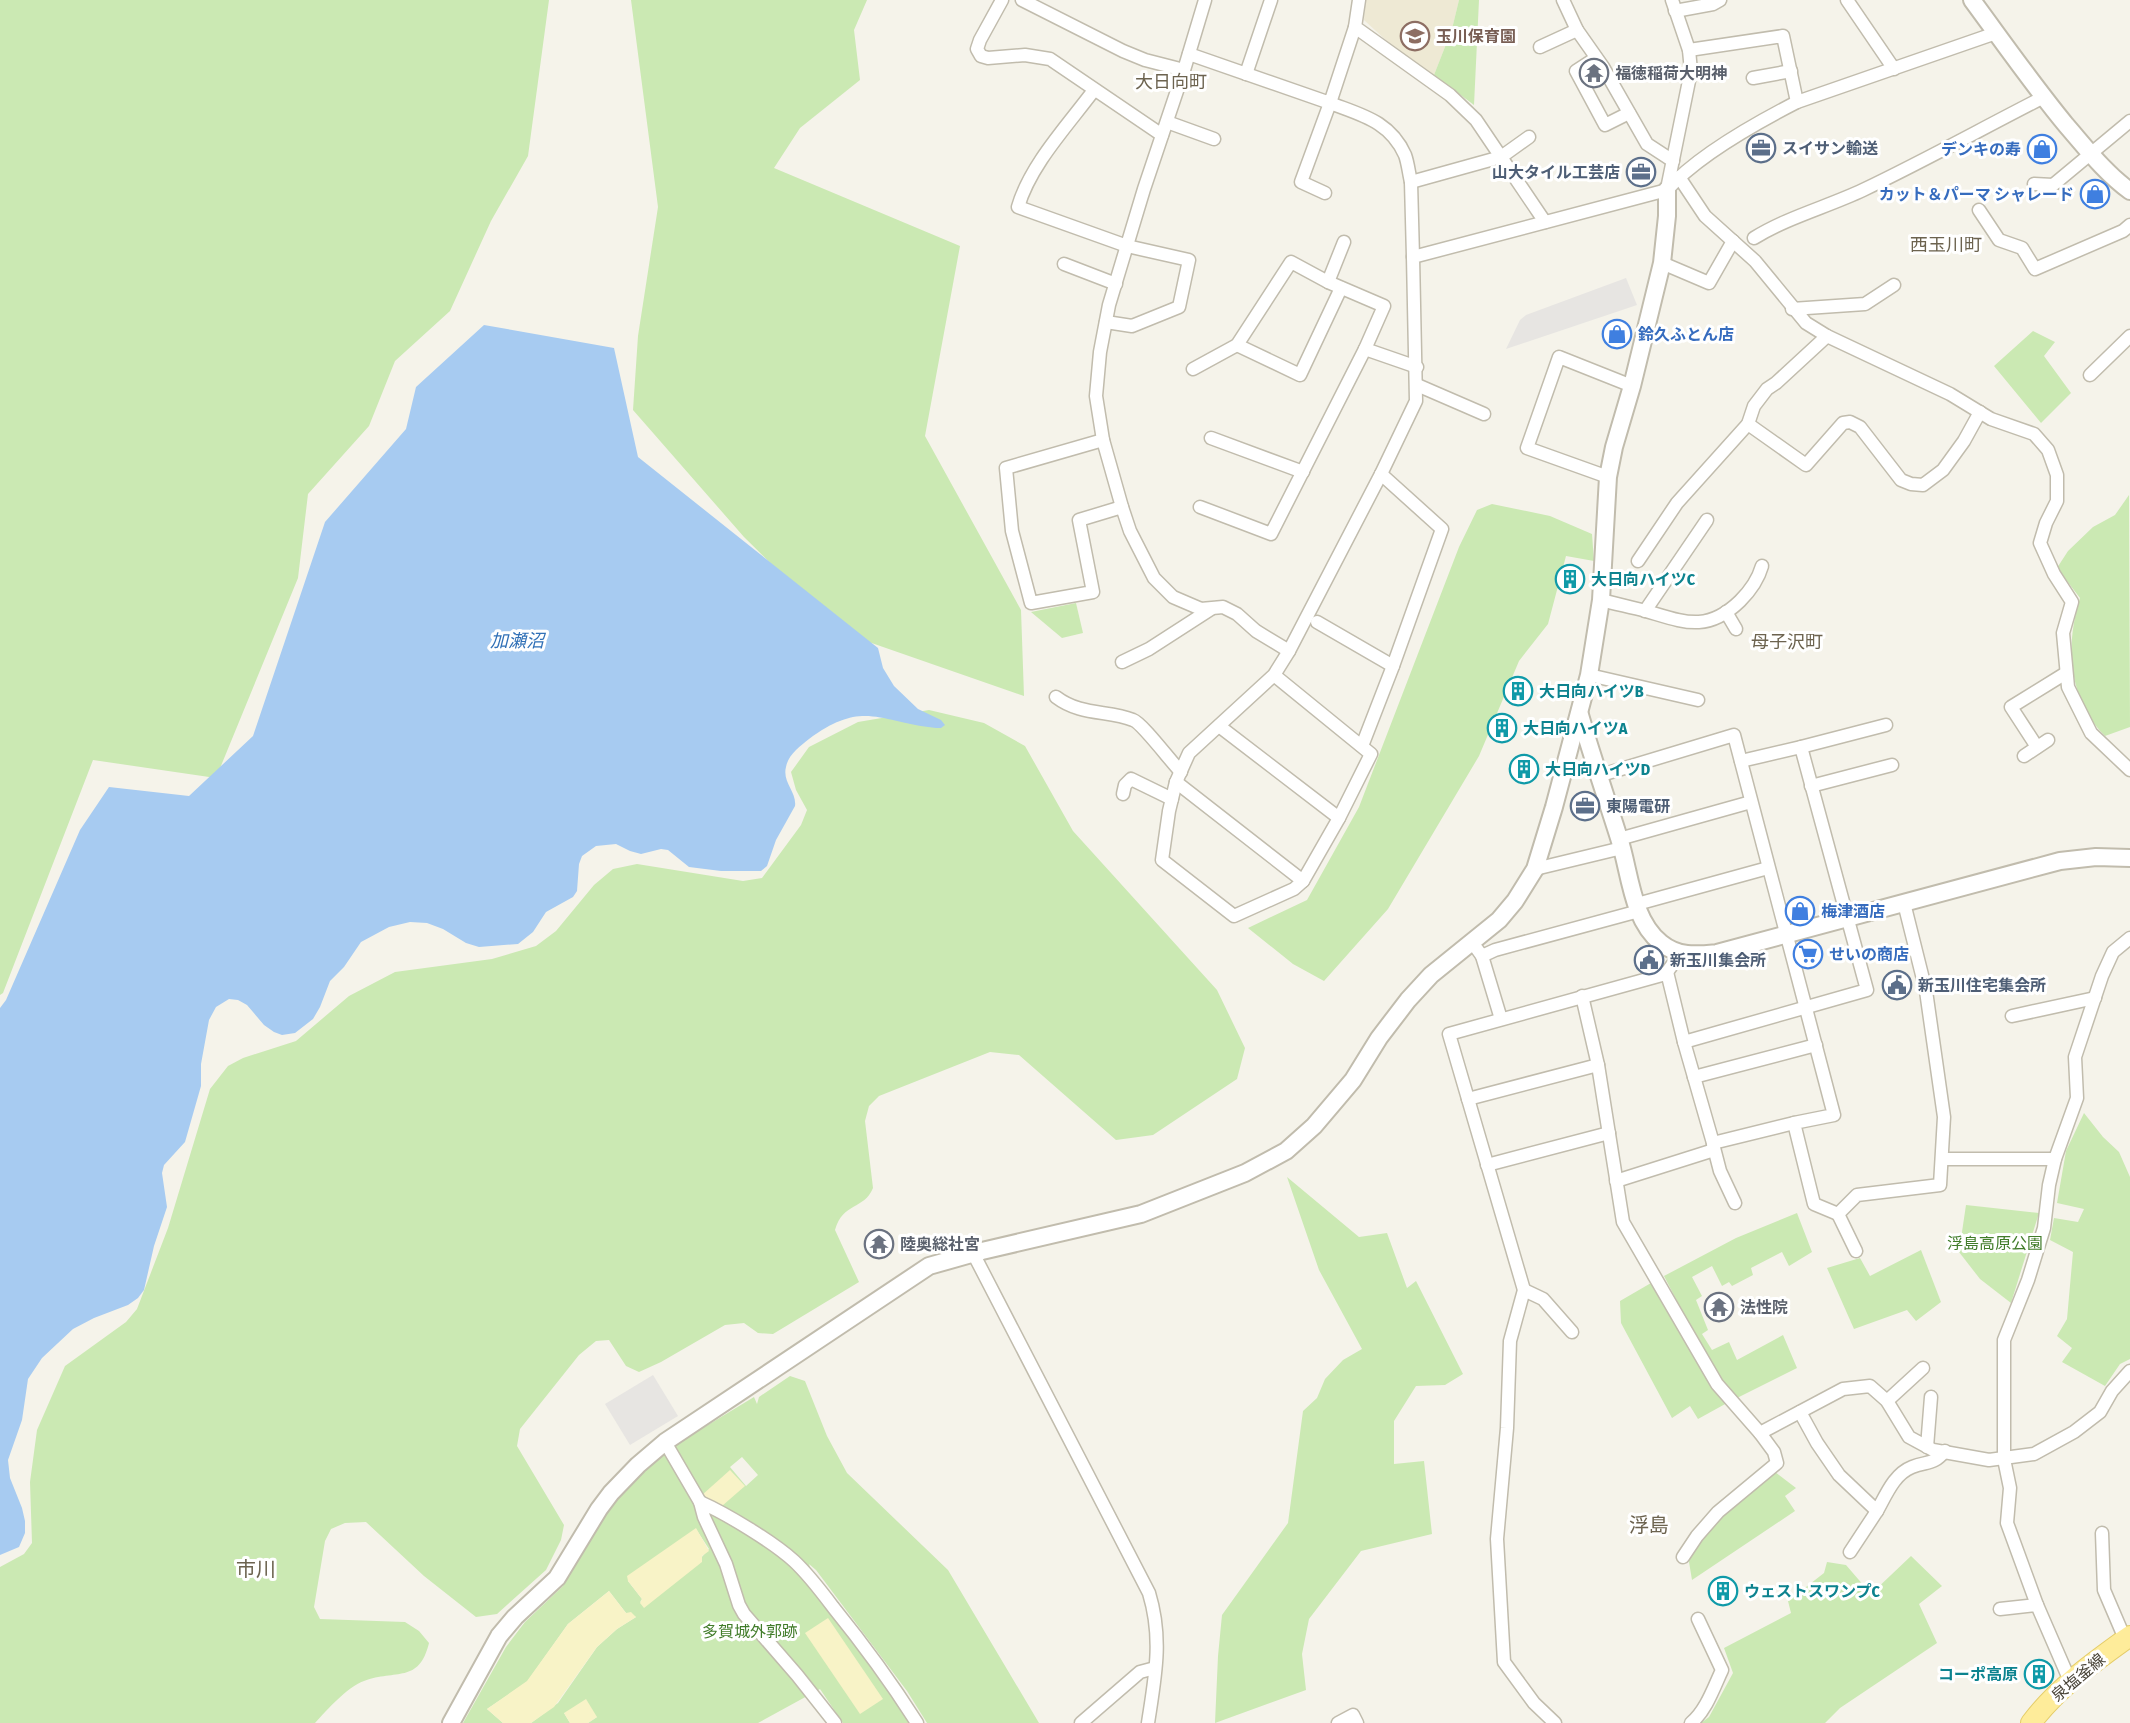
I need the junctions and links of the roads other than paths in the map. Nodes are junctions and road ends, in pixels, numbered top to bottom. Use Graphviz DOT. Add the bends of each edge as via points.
graph roads {
  1 [pos="1002,0"];
  2 [pos="1022,0"];
  3 [pos="1205,0"];
  4 [pos="1271,0"];
  5 [pos="1359,0"];
  6 [pos="1563,0"];
  7 [pos="1720,0"];
  8 [pos="1847,0"];
  9 [pos="1972,0"];
  10 [pos="1674,6"];
  11 [pos="1355,27"];
  12 [pos="1577,30"];
  13 [pos="1996,33"];
  14 [pos="1540,46"];
  15 [pos="1689,50"];
  16 [pos="1189,54"];
  17 [pos="1596,58"];
  18 [pos="1894,69"];
  19 [pos="1184,70"];
  20 [pos="1791,71"];
  21 [pos="1246,74"];
  22 [pos="1753,78"];
  23 [pos="1094,90"];
  24 [pos="2044,98"];
  25 [pos="1797,102"];
  26 [pos="1330,103"];
  27 [pos="1629,113"];
  28 [pos="2130,121"];
  29 [pos="1167,122"];
  30 [pos="1162,135"];
  31 [pos="1529,137"];
  32 [pos="1215,140"];
  33 [pos="2090,153"];
  34 [pos="1501,157"];
  35 [pos="1673,161"];
  36 [pos="1679,177"];
  37 [pos="1411,182"];
  38 [pos="2034,184"];
  39 [pos="1667,190"];
  40 [pos="2130,191"];
  41 [pos="1325,193"];
  42 [pos="1979,210"];
  43 [pos="1545,222"];
  44 [pos="2130,225"];
  45 [pos="1754,238"];
  46 [pos="1733,241"];
  47 [pos="1344,242"];
  48 [pos="1127,246"];
  49 [pos="1413,257"];
  50 [pos="1662,263"];
  51 [pos="1064,264"];
  52 [pos="1328,282"];
  53 [pos="1116,284"];
  54 [pos="1894,285"];
  55 [pos="1341,288"];
  56 [pos="1792,309"];
  57 [pos="1106,322"];
  58 [pos="1827,336"];
  59 [pos="2130,336"];
  60 [pos="1237,345"];
  61 [pos="1365,349"];
  62 [pos="1417,367"];
  63 [pos="1193,369"];
  64 [pos="2090,375"];
  65 [pos="1417,385"];
  66 [pos="1632,386"];
  67 [pos="1980,412"];
  68 [pos="1484,414"];
  69 [pos="1748,424"];
  70 [pos="1211,438"];
  71 [pos="1103,440"];
  72 [pos="1303,472"];
  73 [pos="1381,474"];
  74 [pos="1608,477"];
  75 [pos="1122,507"];
  76 [pos="1200,507"];
  77 [pos="1707,520"];
  78 [pos="1638,561"];
  79 [pos="1762,566"];
  80 [pos="1601,600"];
  81 [pos="1211,609"];
  82 [pos="1645,611"];
  83 [pos="1726,612"];
  84 [pos="1317,622"];
  85 [pos="1736,629"];
  86 [pos="1289,651"];
  87 [pos="1122,662"];
  88 [pos="1393,666"];
  89 [pos="2066,673"];
  90 [pos="1274,675"];
  91 [pos="1589,675"];
  92 [pos="1056,697"];
  93 [pos="1698,700"];
  94 [pos="1580,714"];
  95 [pos="1219,726"];
  96 [pos="1886,726"];
  97 [pos="1362,746"];
  98 [pos="1801,747"];
  99 [pos="2024,756"];
  100 [pos="1741,761"];
  101 [pos="1892,765"];
  102 [pos="2130,770"];
  103 [pos="1598,776"];
  104 [pos="1179,777"];
  105 [pos="1811,786"];
  106 [pos="1123,794"];
  107 [pos="1172,799"];
  108 [pos="1751,802"];
  109 [pos="1339,818"];
  110 [pos="1621,844"];
  111 [pos="2130,858"];
  112 [pos="1768,868"];
  113 [pos="1535,869"];
  114 [pos="1303,881"];
  115 [pos="1904,903"];
  116 [pos="1638,908"];
  117 [pos="1846,918"];
  118 [pos="1787,934"];
  119 [pos="2128,943"];
  120 [pos="1477,949"];
  121 [pos="1681,953"];
  122 [pos="1667,972"];
  123 [pos="1582,996"];
  124 [pos="2095,998"];
  125 [pos="1807,1007"];
  126 [pos="2012,1016"];
  127 [pos="1501,1019"];
  128 [pos="1684,1042"];
  129 [pos="1816,1045"];
  130 [pos="1598,1065"];
  131 [pos="1694,1077"];
  132 [pos="1468,1099"];
  133 [pos="1794,1123"];
  134 [pos="1609,1133"];
  135 [pos="1714,1146"];
  136 [pos="1942,1159"];
  137 [pos="2055,1159"];
  138 [pos="1488,1165"];
  139 [pos="1616,1181"];
  140 [pos="1735,1203"];
  141 [pos="1838,1214"];
  142 [pos="1856,1251"];
  143 [pos="973,1253"];
  144 [pos="1524,1290"];
  145 [pos="1572,1332"];
  146 [pos="1923,1368"];
  147 [pos="2130,1371"];
  148 [pos="1931,1397"];
  149 [pos="1887,1401"];
  150 [pos="1800,1412"];
  151 [pos="1760,1433"];
  152 [pos="665,1442"];
  153 [pos="1927,1447"];
  154 [pos="1945,1451"];
  155 [pos="2004,1459"];
  156 [pos="700,1502"];
  157 [pos="1877,1511"];
  158 [pos="2102,1533"];
  159 [pos="1850,1552"];
  160 [pos="1683,1557"];
  161 [pos="2037,1605"];
  162 [pos="2000,1609"];
  163 [pos="1698,1619"];
  164 [pos="2128,1637"];
  165 [pos="1155,1668"];
  166 [pos="2070,1681"];
  167 [pos="451,1723"];
  168 [pos="835,1723"];
  169 [pos="917,1723"];
  170 [pos="1081,1723"];
  171 [pos="1148,1723"];
  172 [pos="1338,1723"];
  173 [pos="1357,1723"];
  174 [pos="1555,1723"];
  175 [pos="1690,1723"];
  176 [pos="2031,1723"];
  1 -- 23 [label="street" via="980,40 977,49 981,56 1050,59"];
  2 -- 19 [label="street" via="1123,51"];
  3 -- 16 [label="street"];
  4 -- 21 [label="street"];
  5 -- 11 [label="street"];
  6 -- 12 [label="street"];
  7 -- 10 [label="street" via="1713,4"];
  8 -- 18 [label="street"];
  9 -- 13 [label="street"];
  10 -- 15 [label="street"];
  11 -- 26 [label="street"];
  11 -- 34 [label="street" via="1450,95 1476,120"];
  12 -- 14 [label="street"];
  12 -- 17 [label="street"];
  13 -- 18 [label="street"];
  13 -- 24 [label="street"];
  15 -- 20 [label="street" via="1783,36"];
  15 -- 35 [label="street" via="1691,71"];
  16 -- 19 [label="street"];
  16 -- 21 [label="street"];
  17 -- 27 [label="street"];
  17 -- 27 [label="street" via="1576,71 1605,125"];
  18 -- 25 [label="street"];
  19 -- 29 [label="street"];
  20 -- 22 [label="street"];
  20 -- 25 [label="street"];
  21 -- 26 [label="street"];
  23 -- 30 [label="street"];
  23 -- 48 [label="street" via="1033,172 1018,207"];
  24 -- 33 [label="street"];
  24 -- 45 [label="street" via="1940,153 1775,225"];
  25 -- 36 [label="street" via="1767,117"];
  26 -- 37 [label="street" via="1377,121 1392,135 1405,155"];
  26 -- 41 [label="street" via="1301,182"];
  27 -- 35 [label="street" via="1647,144"];
  28 -- 33 [label="street"];
  29 -- 30 [label="street"];
  29 -- 32 [label="street"];
  30 -- 48 [label="street"];
  31 -- 34 [label="street"];
  33 -- 38 [label="street" via="2053,185"];
  33 -- 40 [label="street"];
  34 -- 37 [label="street"];
  34 -- 43 [label="street"];
  35 -- 39 [label="street"];
  36 -- 39 [label="street"];
  36 -- 46 [label="street" via="1705,216"];
  37 -- 49 [label="street"];
  39 -- 43 [label="street"];
  39 -- 50 [label="street"];
  42 -- 44 [label="street" via="1999,240 2022,248 2035,269"];
  43 -- 49 [label="street"];
  46 -- 50 [label="street" via="1709,283"];
  46 -- 56 [label="street" via="1755,261"];
  47 -- 52 [label="street"];
  48 -- 53 [label="street"];
  48 -- 57 [label="street" via="1189,260 1179,307 1132,326"];
  49 -- 62 [label="street"];
  50 -- 66 [label="street"];
  51 -- 53 [label="street"];
  52 -- 55 [label="street"];
  52 -- 60 [label="street" via="1291,262"];
  53 -- 57 [label="street"];
  54 -- 56 [label="street" via="1865,304"];
  55 -- 60 [label="street" via="1300,375"];
  55 -- 61 [label="street" via="1384,306"];
  56 -- 58 [label="street"];
  57 -- 71 [label="street" via="1096,396"];
  58 -- 67 [label="street"];
  58 -- 69 [label="street" via="1767,389 1754,406"];
  59 -- 64 [label="street"];
  60 -- 63 [label="street"];
  61 -- 62 [label="street"];
  61 -- 72 [label="street"];
  62 -- 65 [label="street"];
  65 -- 68 [label="street"];
  65 -- 73 [label="street" via="1416,401"];
  66 -- 74 [label="street"];
  66 -- 74 [label="street" via="1559,357 1527,448"];
  67 -- 69 [label="street" via="1943,470 1923,484 1901,480 1860,427 1850,422 1844,423 1806,465"];
  67 -- 89 [label="street" via="2034,434 2048,450 2056,475 2056,501 2040,543 2072,602 2063,633"];
  69 -- 78 [label="street" via="1677,503"];
  70 -- 72 [label="street"];
  71 -- 75 [label="street"];
  71 -- 75 [label="street" via="1006,468 1012,531 1031,603 1093,592 1079,519"];
  72 -- 76 [label="street" via="1271,534"];
  73 -- 86 [label="street"];
  73 -- 88 [label="street" via="1442,529"];
  74 -- 80 [label="street"];
  75 -- 81 [label="street" via="1154,578 1173,597 1201,609"];
  77 -- 82 [label="street"];
  79 -- 83 [label="street" via="1747,594"];
  80 -- 82 [label="street"];
  80 -- 91 [label="street"];
  81 -- 86 [label="street" via="1224,607 1237,614"];
  81 -- 87 [label="street"];
  82 -- 83 [label="street" via="1682,622 1712,620"];
  83 -- 85 [label="street"];
  84 -- 88 [label="street"];
  86 -- 90 [label="street"];
  88 -- 97 [label="street"];
  89 -- 99 [label="street" via="2011,707 2042,744"];
  89 -- 102 [label="street" via="2068,687 2091,733"];
  90 -- 95 [label="street"];
  90 -- 97 [label="street"];
  91 -- 93 [label="street"];
  91 -- 94 [label="street"];
  92 -- 104 [label="street" via="1086,711 1135,720"];
  94 -- 103 [label="street"];
  94 -- 113 [label="street"];
  95 -- 104 [label="street" via="1189,753"];
  95 -- 109 [label="street"];
  96 -- 98 [label="street"];
  97 -- 109 [label="street" via="1371,754"];
  98 -- 100 [label="street"];
  98 -- 105 [label="street"];
  100 -- 103 [label="street" via="1734,735"];
  100 -- 108 [label="street"];
  101 -- 105 [label="street"];
  103 -- 110 [label="street"];
  104 -- 107 [label="street"];
  104 -- 114 [label="street"];
  105 -- 117 [label="street"];
  106 -- 107 [label="street" via="1131,779"];
  107 -- 114 [label="street" via="1162,860 1234,916 1294,889"];
  108 -- 110 [label="street"];
  108 -- 112 [label="street"];
  109 -- 114 [label="street"];
  110 -- 113 [label="street"];
  110 -- 116 [label="street"];
  111 -- 115 [label="street" via="2096,856 2060,861"];
  112 -- 116 [label="street"];
  112 -- 118 [label="street"];
  113 -- 120 [label="street"];
  115 -- 117 [label="street"];
  115 -- 136 [label="street" via="1926,991 1944,1117"];
  116 -- 120 [label="street" via="1495,950"];
  116 -- 121 [label="street" via="1647,928 1660,942"];
  117 -- 118 [label="street"];
  117 -- 125 [label="street" via="1867,990"];
  118 -- 121 [label="street" via="1717,953"];
  118 -- 125 [label="street"];
  119 -- 124 [label="street" via="2113,952"];
  120 -- 127 [label="street"];
  120 -- 143 [label="street" via="1431,975 1379,1038 1353,1080 1314,1126 1286,1151 1245,1173 1141,1214"];
  121 -- 122 [label="street"];
  122 -- 123 [label="street"];
  122 -- 128 [label="street"];
  123 -- 127 [label="street"];
  123 -- 130 [label="street"];
  124 -- 126 [label="street"];
  124 -- 137 [label="street" via="2075,1057 2077,1098"];
  125 -- 128 [label="street"];
  125 -- 129 [label="street"];
  127 -- 132 [label="street" via="1449,1034"];
  128 -- 131 [label="street"];
  129 -- 131 [label="street"];
  129 -- 133 [label="street" via="1834,1115"];
  130 -- 132 [label="street"];
  130 -- 134 [label="street"];
  131 -- 135 [label="street"];
  132 -- 138 [label="street"];
  133 -- 135 [label="street"];
  133 -- 141 [label="street" via="1814,1204"];
  134 -- 138 [label="street"];
  134 -- 139 [label="street"];
  135 -- 139 [label="street"];
  135 -- 140 [label="street" via="1720,1171"];
  136 -- 137 [label="street"];
  136 -- 141 [label="street" via="1940,1185 1857,1196"];
  137 -- 155 [label="street" via="2044,1228 2004,1341"];
  138 -- 144 [label="street"];
  139 -- 151 [label="street" via="1623,1222 1717,1384"];
  141 -- 142 [label="street"];
  143 -- 152 [label="street" via="929,1266"];
  143 -- 165 [label="street" via="1149,1593 1156,1614"];
  144 -- 145 [label="street" via="1543,1299"];
  144 -- 174 [label="street" via="1510,1341 1497,1539 1499,1604 1504,1662 1534,1703"];
  146 -- 149 [label="street"];
  147 -- 155 [label="street" via="2100,1412 2074,1432 2034,1454"];
  148 -- 153 [label="street"];
  149 -- 150 [label="street" via="1870,1386 1843,1389"];
  149 -- 153 [label="street" via="1909,1437"];
  150 -- 151 [label="street"];
  150 -- 157 [label="street" via="1839,1475"];
  151 -- 160 [label="street" via="1777,1463 1718,1512"];
  152 -- 156 [label="street"];
  152 -- 167 [label="street" via="611,1493 557,1578 499,1636"];
  153 -- 154 [label="street"];
  154 -- 155 [label="street" via="1989,1460"];
  154 -- 157 [label="street" via="1937,1461 1912,1467 1900,1475"];
  155 -- 161 [label="street" via="2010,1488 2007,1523"];
  156 -- 168 [label="street" via="744,1614"];
  156 -- 169 [label="street" via="794,1561 847,1624"];
  157 -- 159 [label="street"];
  158 -- 164 [label="street" via="2104,1590"];
  161 -- 162 [label="street"];
  161 -- 166 [label="street"];
  163 -- 175 [label="street" via="1722,1670 1697,1718"];
  164 -- 166 [label="main road, 泉塩釜線"];
  165 -- 170 [label="street" via="1140,1672"];
  165 -- 171 [label="street"];
  166 -- 176 [label="main road, 泉塩釜線"];
  172 -- 173 [label="street" via="1353,1715"];
}
